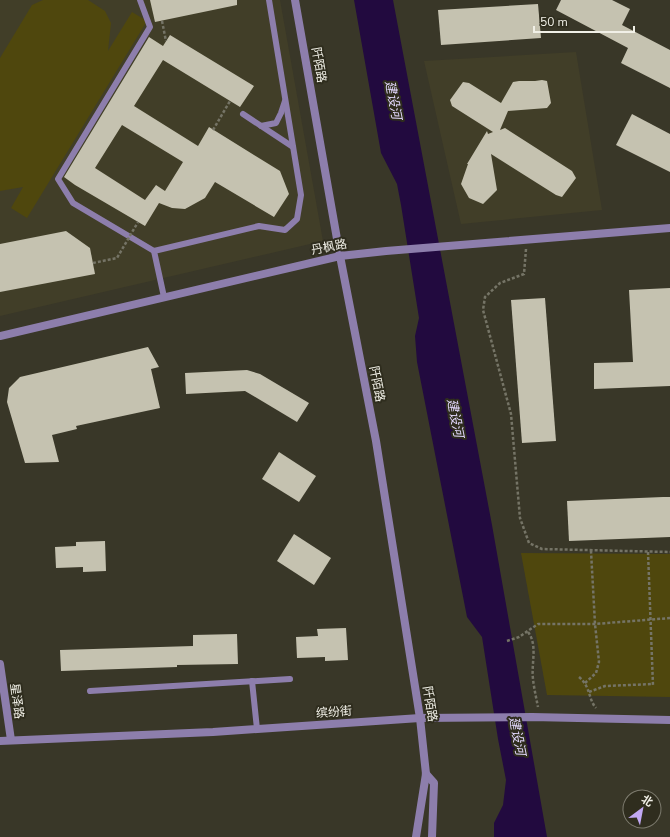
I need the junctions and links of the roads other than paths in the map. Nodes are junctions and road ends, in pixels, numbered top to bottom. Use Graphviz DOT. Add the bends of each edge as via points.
graph roads {
  1 [pos="140,0"];
  2 [pos="269,0"];
  3 [pos="295,0"];
  4 [pos="285,99"];
  5 [pos="243,114"];
  6 [pos="261,126"];
  7 [pos="293,147"];
  8 [pos="670,228"];
  9 [pos="154,251"];
  10 [pos="340,256"];
  11 [pos="164,297"];
  12 [pos="0,336"];
  13 [pos="0,664"];
  14 [pos="290,679"];
  15 [pos="252,681"];
  16 [pos="90,691"];
  17 [pos="420,718"];
  18 [pos="670,720"];
  19 [pos="257,729"];
  20 [pos="11,740"];
  21 [pos="0,741"];
  22 [pos="426,774"];
  23 [pos="416,837"];
  24 [pos="432,837"];
  1 -- 9 [label="lane" via="150,27 58,179 73,203"];
  2 -- 4 [label="lane"];
  3 -- 10 [label="street, 阡陌路"];
  4 -- 6 [label="lane" via="276,123"];
  4 -- 7 [label="lane"];
  5 -- 6 [label="lane"];
  6 -- 7 [label="lane"];
  7 -- 9 [label="lane" via="300,195 297,219 285,230 259,226"];
  8 -- 10 [label="street, 丹枫路"];
  9 -- 11 [label="lane"];
  10 -- 11 [label="street, 丹枫路"];
  10 -- 17 [label="street, 阡陌路" via="376,440"];
  11 -- 12 [label="street, 丹枫路"];
  13 -- 20 [label="street, 星泽路"];
  14 -- 15 [label="lane"];
  15 -- 16 [label="lane"];
  15 -- 19 [label="lane"];
  17 -- 18 [label="street, 缤纷街"];
  17 -- 19 [label="street, 缤纷街"];
  17 -- 22 [label="street, 阡陌路"];
  19 -- 20 [label="street, 缤纷街"];
  20 -- 21 [label="street, 缤纷街"];
  22 -- 23 [label="street, 阡陌路"];
  22 -- 24 [label="street, 阡陌路" via="434,783"];
}
